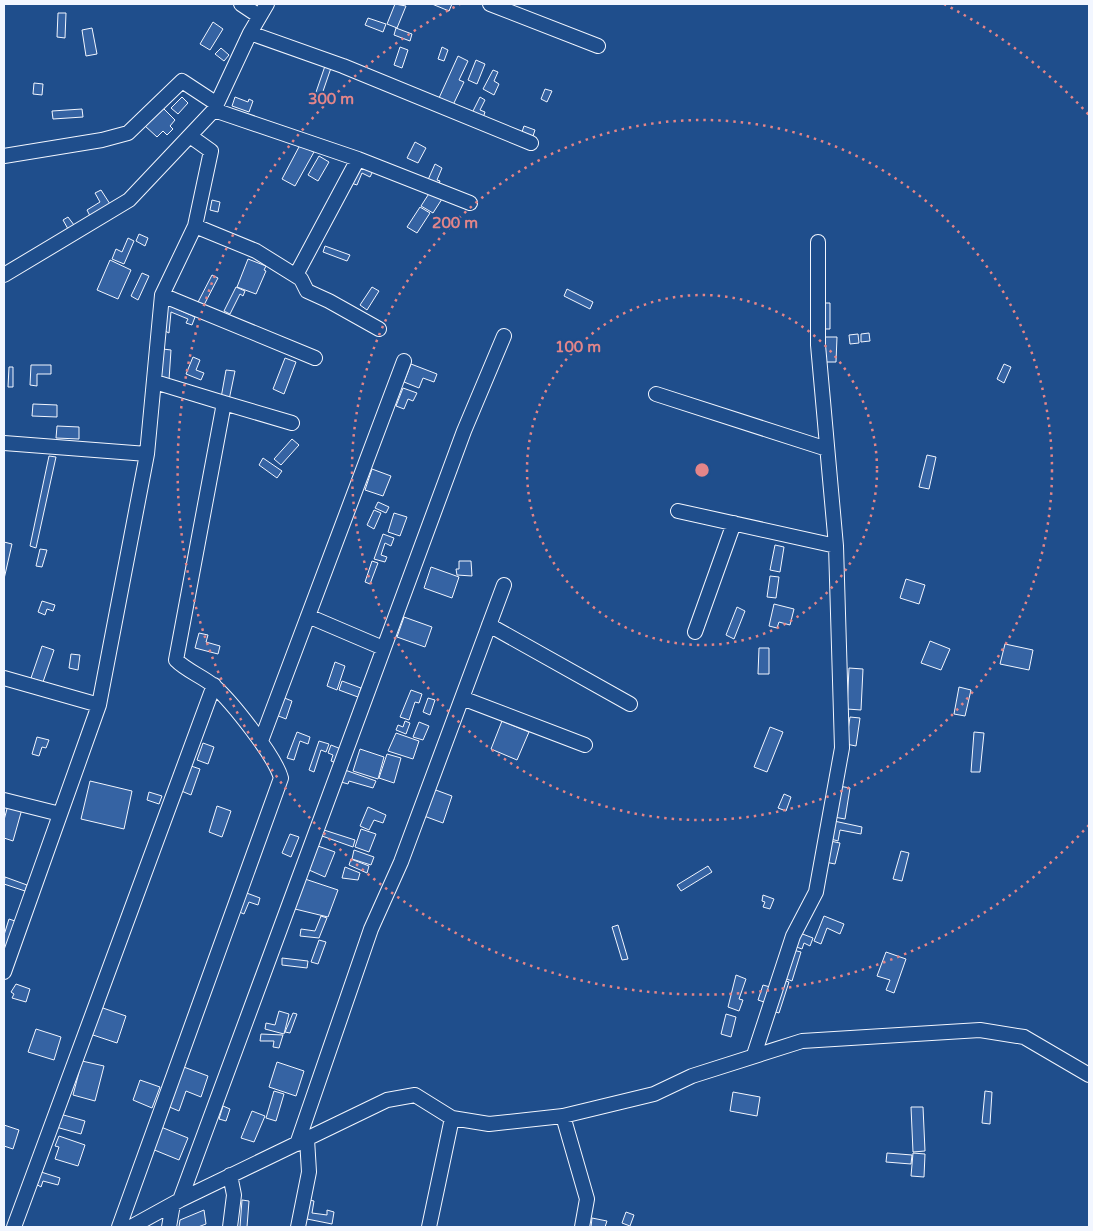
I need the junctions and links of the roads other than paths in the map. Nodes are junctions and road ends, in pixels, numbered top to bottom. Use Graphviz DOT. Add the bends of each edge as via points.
graph roads {
  1 [pos="242,4"];
  2 [pos="490,4"];
  3 [pos="263,10"];
  4 [pos="250,33"];
  5 [pos="598,46"];
  6 [pos="215,107"];
  7 [pos="190,136"];
  8 [pos="530,143"];
  9 [pos="4,156"];
  10 [pos="358,159"];
  11 [pos="470,204"];
  12 [pos="195,226"];
  13 [pos="818,242"];
  14 [pos="4,275"];
  15 [pos="296,275"];
  16 [pos="162,295"];
  17 [pos="379,329"];
  18 [pos="504,336"];
  19 [pos="315,358"];
  20 [pos="404,361"];
  21 [pos="155,382"];
  22 [pos="656,394"];
  23 [pos="224,403"];
  24 [pos="292,423"];
  25 [pos="4,443"];
  26 [pos="827,449"];
  27 [pos="147,454"];
  28 [pos="678,511"];
  29 [pos="734,524"];
  30 [pos="836,546"];
  31 [pos="504,585"];
  32 [pos="308,616"];
  33 [pos="489,625"];
  34 [pos="695,632"];
  35 [pos="384,648"];
  36 [pos="4,678"];
  37 [pos="214,686"];
  38 [pos="462,698"];
  39 [pos="630,704"];
  40 [pos="98,705"];
  41 [pos="261,741"];
  42 [pos="585,745"];
  43 [pos="4,800"];
  44 [pos="60,814"];
  45 [pos="4,972"];
  46 [pos="754,1055"];
  47 [pos="1089,1075"];
  48 [pos="563,1116"];
  49 [pos="452,1118"];
  50 [pos="302,1141"];
  51 [pos="230,1175"];
  52 [pos="177,1202"];
  53 [pos="14,1227"];
  54 [pos="119,1227"];
  55 [pos="131,1227"];
  56 [pos="169,1227"];
  57 [pos="230,1227"];
  58 [pos="298,1227"];
  59 [pos="429,1227"];
  60 [pos="582,1227"];
  1 -- 3 [label="street"];
  2 -- 5 [label="street"];
  3 -- 4 [label="street"];
  4 -- 6 [label="street"];
  4 -- 8 [label="street" via="343,66"];
  6 -- 7 [label="street"];
  6 -- 9 [label="street" via="182,82 128,133"];
  6 -- 10 [label="street"];
  7 -- 12 [label="street" via="211,152"];
  7 -- 14 [label="street" via="129,200"];
  10 -- 11 [label="street"];
  10 -- 15 [label="street"];
  12 -- 15 [label="street" via="256,251"];
  12 -- 16 [label="street"];
  13 -- 26 [label="street" via="818,345"];
  15 -- 17 [label="street" via="302,279 307,291"];
  16 -- 19 [label="street"];
  16 -- 21 [label="street"];
  18 -- 35 [label="street" via="464,431"];
  20 -- 32 [label="street"];
  21 -- 23 [label="street"];
  21 -- 27 [label="street"];
  22 -- 26 [label="street"];
  23 -- 24 [label="street"];
  23 -- 37 [label="street" via="176,660"];
  25 -- 27 [label="street"];
  26 -- 30 [label="street"];
  27 -- 40 [label="street"];
  28 -- 29 [label="street"];
  29 -- 30 [label="street"];
  29 -- 34 [label="street"];
  30 -- 46 [label="street" via="842,748 816,892 793,936"];
  31 -- 33 [label="street"];
  32 -- 35 [label="street"];
  32 -- 41 [label="street"];
  33 -- 38 [label="street"];
  33 -- 39 [label="street"];
  35 -- 52 [label="street"];
  36 -- 40 [label="street"];
  37 -- 41 [label="street"];
  37 -- 53 [label="street"];
  38 -- 42 [label="street"];
  38 -- 50 [label="street" via="401,862 371,929"];
  40 -- 44 [label="street"];
  41 -- 54 [label="street" via="281,778"];
  43 -- 44 [label="street"];
  44 -- 45 [label="street"];
  46 -- 47 [label="street" via="802,1041 980,1030 1024,1038"];
  46 -- 48 [label="street" via="692,1076 654,1094"];
  48 -- 49 [label="street" via="489,1124"];
  48 -- 60 [label="street" via="586,1199"];
  49 -- 50 [label="street" via="415,1096 387,1100"];
  49 -- 59 [label="street"];
  50 -- 51 [label="street"];
  50 -- 58 [label="street" via="310,1172"];
  51 -- 52 [label="street"];
  51 -- 57 [label="street" via="234,1195"];
  52 -- 55 [label="street"];
  52 -- 56 [label="street"];
}
